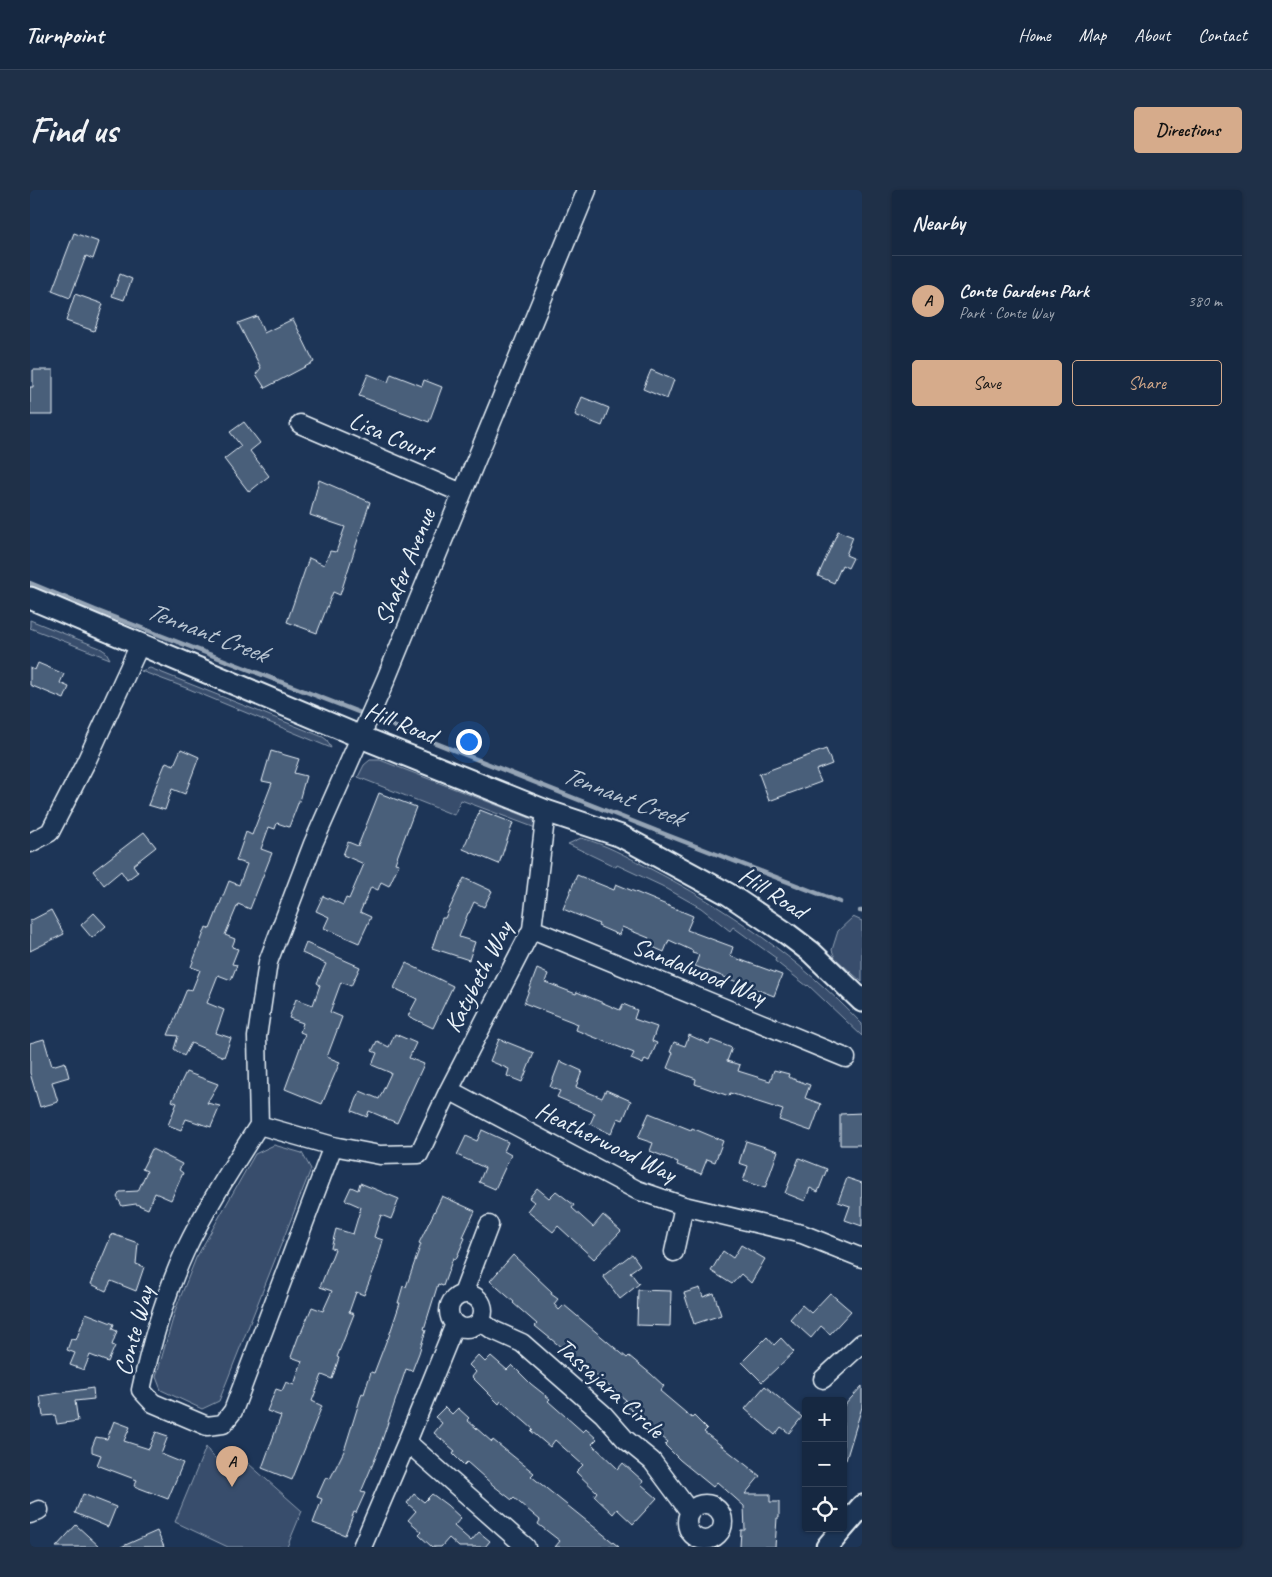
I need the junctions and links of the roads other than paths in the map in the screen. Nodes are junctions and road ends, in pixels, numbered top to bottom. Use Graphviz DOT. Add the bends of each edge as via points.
graph roads {
  1 [pos="587,190"];
  2 [pos="300,424"];
  3 [pos="462,493"];
  4 [pos="30,598"];
  5 [pos="140,644"];
  6 [pos="361,737"];
  7 [pos="546,811"];
  8 [pos="30,843"];
  9 [pos="532,929"];
  10 [pos="862,1001"];
  11 [pos="846,1058"];
  12 [pos="449,1090"];
  13 [pos="259,1125"];
  14 [pos="333,1146"];
  15 [pos="684,1206"];
  16 [pos="489,1225"];
  17 [pos="674,1252"];
  18 [pos="862,1258"];
  19 [pos="463,1294"];
  20 [pos="480,1321"];
  21 [pos="454,1324"];
  22 [pos="862,1343"];
  23 [pos="823,1379"];
  24 [pos="407,1442"];
  25 [pos="862,1506"];
  26 [pos="690,1512"];
  27 [pos="847,1523"];
  28 [pos="840,1532"];
  29 [pos="686,1541"];
  30 [pos="362,1547"];
  31 [pos="526,1547"];
  32 [pos="827,1547"];
  1 -- 3 [label="street, Shafer Avenue"];
  2 -- 3 [label="street, Lisa Court"];
  3 -- 6 [label="street, Shafer Avenue"];
  4 -- 5 [label="main road, Hill Road"];
  5 -- 6 [label="main road, Hill Road"];
  5 -- 8 [label="street" via="50,832"];
  6 -- 7 [label="main road, Hill Road"];
  6 -- 13 [label="street, Shafer Avenue" via="313,844 268,962 257,1037"];
  7 -- 9 [label="street, Katybeth Way"];
  7 -- 10 [label="main road, Hill Road" via="621,836 728,894 811,952"];
  9 -- 11 [label="street, Sandalwood Way"];
  9 -- 12 [label="street, Katybeth Way"];
  12 -- 14 [label="street, Katybeth Way" via="419,1154 380,1155"];
  12 -- 15 [label="street, Heatherwood Way" via="637,1190"];
  13 -- 14 [label="street"];
  13 -- 14 [label="street, Conte Way" via="185,1251 157,1324 141,1390 153,1403 207,1426 223,1424 233,1411"];
  15 -- 17 [label="street"];
  15 -- 18 [label="street, Heatherwood Way" via="802,1234"];
  16 -- 19 [label="street"];
  19 -- 20 [label="street" via="475,1296 481,1302 483,1314"];
  19 -- 21 [label="street" via="450,1305"];
  20 -- 21 [label="street" via="465,1328"];
  20 -- 26 [label="street, Tassajara Circle" via="522,1342 603,1414 625,1439 652,1461"];
  21 -- 24 [label="street"];
  22 -- 23 [label="street"];
  24 -- 30 [label="street"];
  24 -- 31 [label="street"];
  25 -- 27 [label="main road"];
  26 -- 29 [label="street" via="686,1522"];
  26 -- 29 [label="street" via="698,1505 707,1504 718,1510 724,1521 721,1532 711,1540"];
  28 -- 32 [label="main road"];
}
